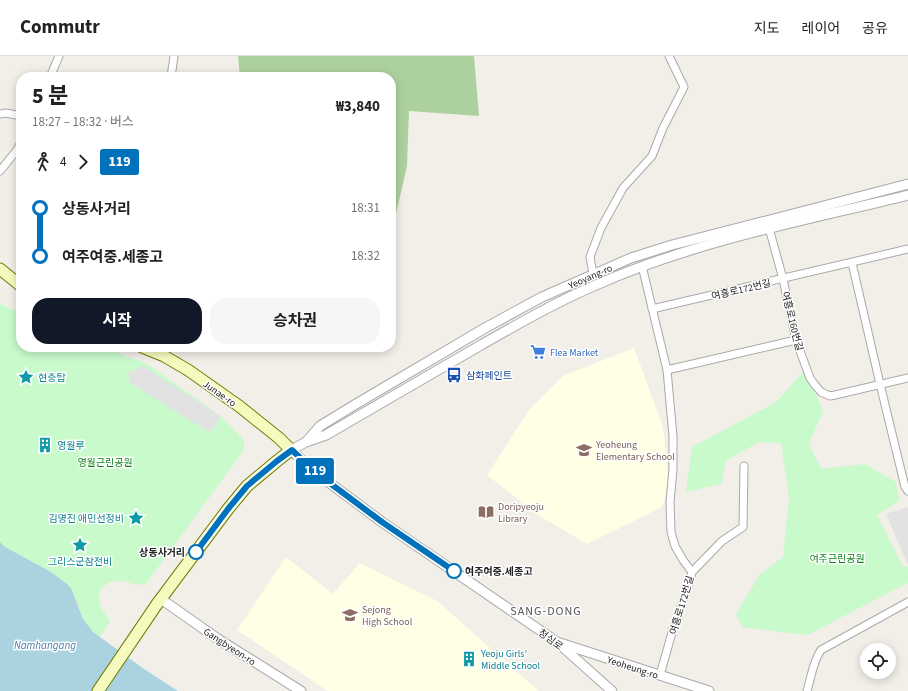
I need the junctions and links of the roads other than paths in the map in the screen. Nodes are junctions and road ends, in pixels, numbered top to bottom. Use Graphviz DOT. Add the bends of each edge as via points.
graph roads {
  1 [pos="59,56"];
  2 [pos="174,56"];
  3 [pos="669,56"];
  4 [pos="52,72"];
  5 [pos="172,72"];
  6 [pos="0,114"];
  7 [pos="16,115"];
  8 [pos="16,151"];
  9 [pos="0,171"];
  10 [pos="908,184"];
  11 [pos="908,195"];
  12 [pos="769,228"];
  13 [pos="908,249"];
  14 [pos="852,263"];
  15 [pos="642,266"];
  16 [pos="0,269"];
  17 [pos="593,274"];
  18 [pos="782,279"];
  19 [pos="16,282"];
  20 [pos="597,284"];
  21 [pos="652,309"];
  22 [pos="796,340"];
  23 [pos="166,352"];
  24 [pos="667,370"];
  25 [pos="908,378"];
  26 [pos="880,384"];
  27 [pos="306,442"];
  28 [pos="292,450"];
  29 [pos="744,466"];
  30 [pos="908,491"];
  31 [pos="692,572"];
  32 [pos="159,602"];
  33 [pos="908,602"];
  34 [pos="557,642"];
  35 [pos="660,675"];
  36 [pos="98,691"];
  37 [pos="301,691"];
  38 [pos="612,691"];
  39 [pos="709,691"];
  40 [pos="807,691"];
  1 -- 4 [label="street"];
  2 -- 5 [label="street"];
  3 -- 17 [label="street" via="684,87 652,156 623,188 601,228 590,257"];
  6 -- 7 [label="street"];
  8 -- 9 [label="street"];
  10 -- 17 [label="street, Yeoyang-ro" via="672,245"];
  11 -- 12 [label="street, Yeoyang-ro"];
  12 -- 15 [label="street, Yeoyang-ro"];
  12 -- 18 [label="street, 여흥로160번길"];
  13 -- 14 [label="street, 여흥로160번길"];
  14 -- 18 [label="street, 여흥로160번길"];
  14 -- 26 [label="street"];
  15 -- 20 [label="street, Yeoyang-ro"];
  15 -- 21 [label="street, 여흥로172번길"];
  16 -- 19 [label="main road"];
  17 -- 20 [label="street"];
  17 -- 27 [label="street, Yeoyang-ro" via="542,297 485,328 320,426"];
  18 -- 21 [label="street, 여흥로172번길"];
  18 -- 22 [label="street, 여흥로160번길"];
  20 -- 27 [label="street, Yeoyang-ro" via="538,313 326,435"];
  21 -- 24 [label="street, 여흥로172번길"];
  22 -- 24 [label="street"];
  22 -- 26 [label="street, 여흥로160번길" via="810,378 821,392 835,396"];
  23 -- 28 [label="main road, Junae-ro" via="239,406"];
  24 -- 31 [label="street, 여흥로172번길" via="673,426 671,532 675,546"];
  25 -- 26 [label="street, 여흥로160번길"];
  26 -- 30 [label="street"];
  27 -- 28 [label="street, Yeoyang-ro"];
  28 -- 32 [label="main road, Yeoyang-ro" via="247,486"];
  28 -- 34 [label="street, 청심로" via="315,472 382,522"];
  29 -- 31 [label="street" via="743,526 722,541"];
  31 -- 35 [label="street, 여흥로172번길"];
  32 -- 36 [label="main road, Yeoyang-ro"];
  32 -- 37 [label="street, Gangbyeon-ro"];
  33 -- 40 [label="street" via="821,650"];
  34 -- 35 [label="street, Yeoheung-ro"];
  34 -- 38 [label="street, 청심로"];
  35 -- 39 [label="street, Yeoheung-ro"];
}
